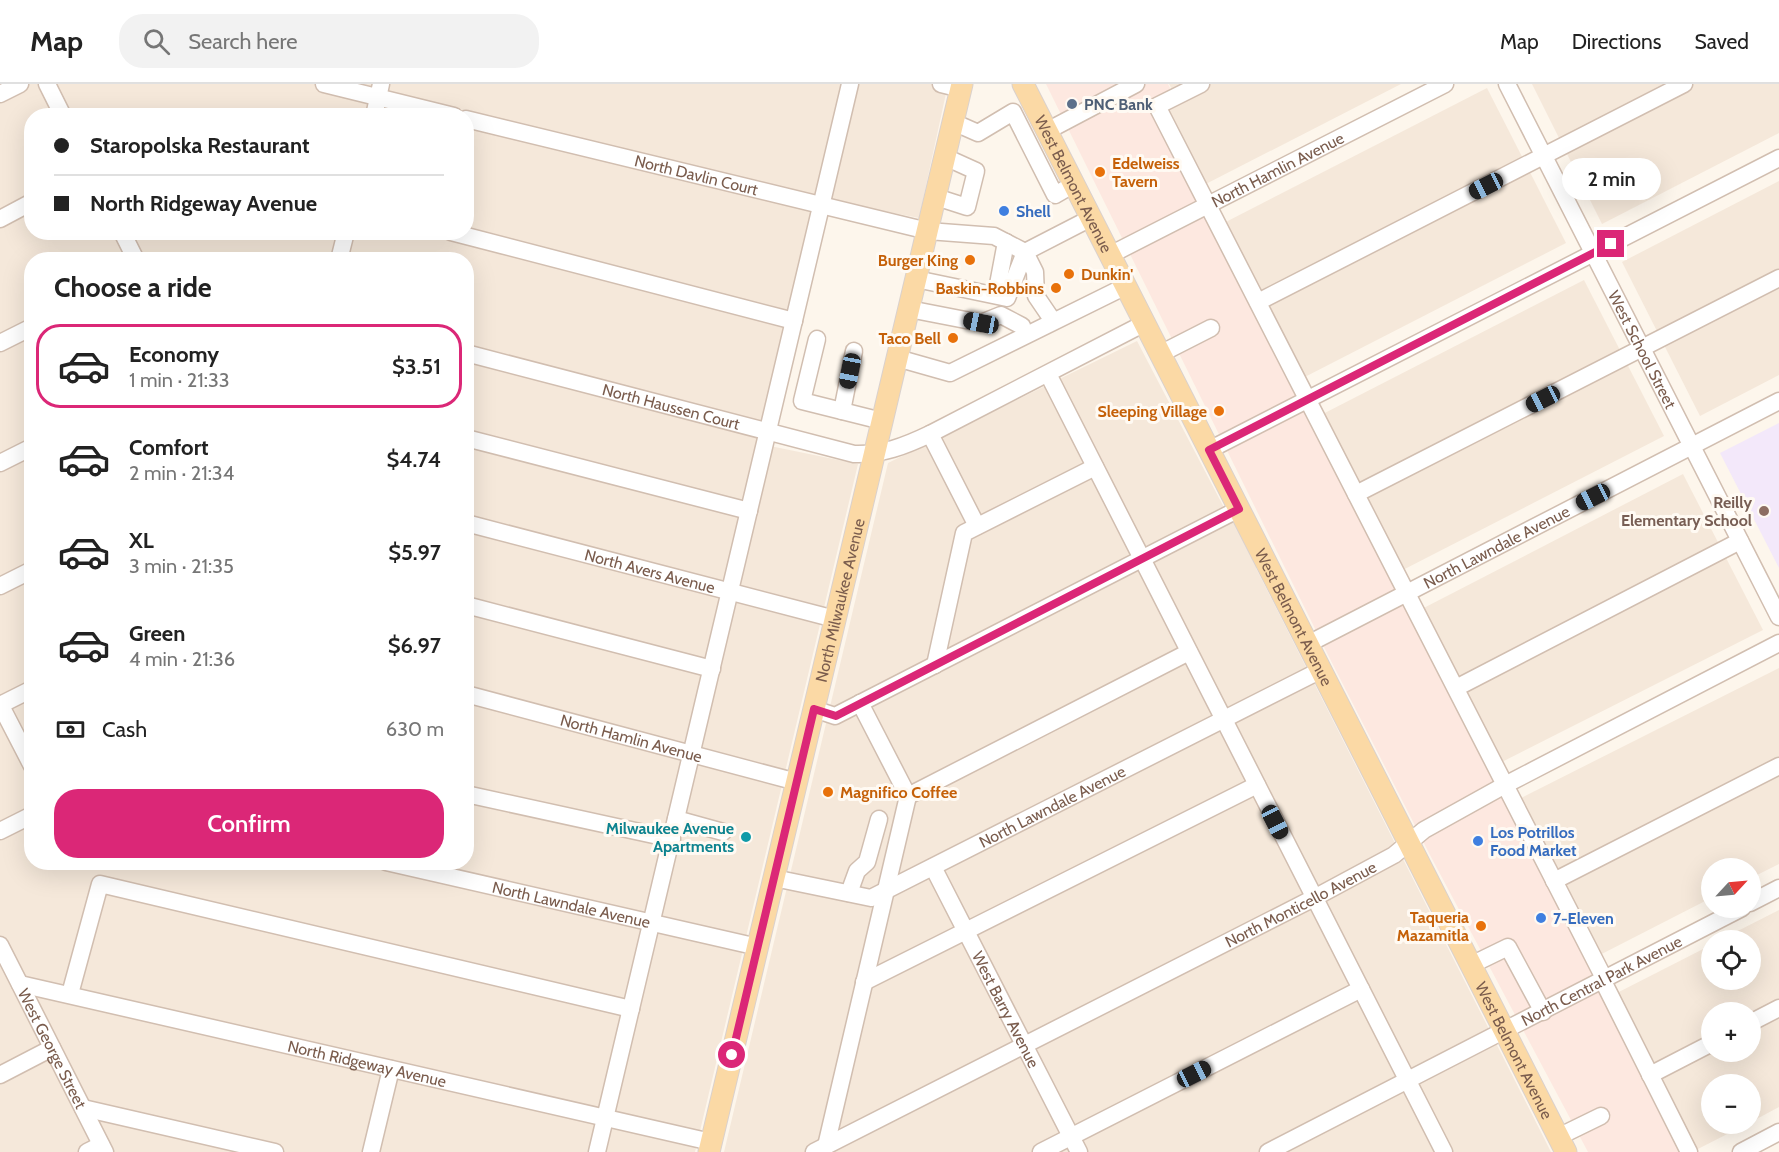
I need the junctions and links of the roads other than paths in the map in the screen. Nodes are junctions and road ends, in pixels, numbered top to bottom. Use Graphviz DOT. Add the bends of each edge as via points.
graph roads {
  1 [pos="20,84"];
  2 [pos="47,84"];
  3 [pos="324,84"];
  4 [pos="1023,84"];
  5 [pos="1136,84"];
  6 [pos="1202,84"];
  7 [pos="1445,84"];
  8 [pos="1507,84"];
  9 [pos="1684,84"];
  10 [pos="848,85"];
  11 [pos="955,86"];
  12 [pos="380,91"];
  13 [pos="0,94"];
  14 [pos="59,108"];
  15 [pos="376,108"];
  16 [pos="430,108"];
  17 [pos="474,121"];
  18 [pos="953,123"];
  19 [pos="1047,131"];
  20 [pos="1544,156"];
  21 [pos="945,158"];
  22 [pos="1779,158"];
  23 [pos="1074,184"];
  24 [pos="936,197"];
  25 [pos="822,205"];
  26 [pos="1208,205"];
  27 [pos="24,206"];
  28 [pos="1091,218"];
  29 [pos="0,219"];
  30 [pos="928,231"];
  31 [pos="474,238"];
  32 [pos="1006,242"];
  33 [pos="1025,252"];
  34 [pos="1594,253"];
  35 [pos="1110,255"];
  36 [pos="1779,278"];
  37 [pos="916,279"];
  38 [pos="1126,286"];
  39 [pos="1002,297"];
  40 [pos="1258,302"];
  41 [pos="909,309"];
  42 [pos="794,321"];
  43 [pos="1053,321"];
  44 [pos="1145,323"];
  45 [pos="1211,328"];
  46 [pos="24,331"];
  47 [pos="1024,331"];
  48 [pos="817,339"];
  49 [pos="0,343"];
  50 [pos="1642,349"];
  51 [pos="854,351"];
  52 [pos="1160,354"];
  53 [pos="474,355"];
  54 [pos="897,358"];
  55 [pos="1048,374"];
  56 [pos="1308,400"];
  57 [pos="1779,402"];
  58 [pos="842,411"];
  59 [pos="882,421"];
  60 [pos="768,432"];
  61 [pos="930,434"];
  62 [pos="474,440"];
  63 [pos="1692,446"];
  64 [pos="1209,450"];
  65 [pos="24,451"];
  66 [pos="875,454"];
  67 [pos="0,463"];
  68 [pos="1095,467"];
  69 [pos="1356,494"];
  70 [pos="1239,509"];
  71 [pos="749,511"];
  72 [pos="474,525"];
  73 [pos="977,526"];
  74 [pos="1740,541"];
  75 [pos="1142,559"];
  76 [pos="24,574"];
  77 [pos="0,586"];
  78 [pos="730,592"];
  79 [pos="1407,593"];
  80 [pos="474,607"];
  81 [pos="1779,617"];
  82 [pos="836,619"];
  83 [pos="1779,643"];
  84 [pos="1308,644"];
  85 [pos="1189,652"];
  86 [pos="935,664"];
  87 [pos="712,669"];
  88 [pos="1321,670"];
  89 [pos="1456,688"];
  90 [pos="24,693"];
  91 [pos="474,696"];
  92 [pos="860,703"];
  93 [pos="0,705"];
  94 [pos="814,709"];
  95 [pos="1224,720"];
  96 [pos="24,751"];
  97 [pos="692,754"];
  98 [pos="1779,766"];
  99 [pos="797,783"];
  100 [pos="1257,785"];
  101 [pos="1505,785"];
  102 [pos="474,796"];
  103 [pos="908,796"];
  104 [pos="24,819"];
  105 [pos="676,819"];
  106 [pos="879,819"];
  107 [pos="0,831"];
  108 [pos="723,832"];
  109 [pos="672,839"];
  110 [pos="1408,842"];
  111 [pos="933,867"];
  112 [pos="421,870"];
  113 [pos="774,878"];
  114 [pos="1554,880"];
  115 [pos="1779,888"];
  116 [pos="885,892"];
  117 [pos="849,893"];
  118 [pos="1761,897"];
  119 [pos="1314,898"];
  120 [pos="1723,918"];
  121 [pos="652,923"];
  122 [pos="966,931"];
  123 [pos="758,947"];
  124 [pos="1,950"];
  125 [pos="1471,965"];
  126 [pos="1604,980"];
  127 [pos="864,982"];
  128 [pos="20,984"];
  129 [pos="1360,989"];
  130 [pos="70,994"];
  131 [pos="1779,1008"];
  132 [pos="631,1009"];
  133 [pos="1543,1012"];
  134 [pos="1761,1017"];
  135 [pos="1505,1032"];
  136 [pos="1024,1045"];
  137 [pos="52,1048"];
  138 [pos="1701,1049"];
  139 [pos="390,1069"];
  140 [pos="0,1074"];
  141 [pos="1650,1075"];
  142 [pos="1407,1081"];
  143 [pos="83,1108"];
  144 [pos="1601,1116"];
  145 [pos="606,1118"];
  146 [pos="1779,1132"];
  147 [pos="1075,1144"];
  148 [pos="1562,1144"];
  149 [pos="224,1146"];
  150 [pos="710,1147"];
  151 [pos="820,1149"];
  152 [pos="98,1150"];
  153 [pos="275,1152"];
  154 [pos="371,1152"];
  155 [pos="597,1152"];
  156 [pos="1041,1152"];
  157 [pos="1268,1152"];
  158 [pos="1444,1152"];
  159 [pos="1689,1152"];
  160 [pos="1741,1152"];
  1 -- 13 [label="street"];
  2 -- 14 [label="street"];
  3 -- 12 [label="street"];
  4 -- 19 [label="main road, West Belmont Avenue"];
  5 -- 19 [label="street"];
  6 -- 26 [label="street" via="1158,106"];
  7 -- 26 [label="street, North Hamlin Avenue"];
  8 -- 20 [label="street, West School Street"];
  9 -- 20 [label="street"];
  10 -- 25 [label="street"];
  11 -- 18 [label="main road, North Milwaukee Avenue"];
  12 -- 15 [label="street"];
  12 -- 16 [label="street"];
  17 -- 25 [label="street, North Davlin Court"];
  18 -- 21 [label="main road, North Milwaukee Avenue"];
  18 -- 23 [label="street" via="978,133 1013,112 1054,195"];
  19 -- 23 [label="main road, West Belmont Avenue"];
  20 -- 34 [label="street, West School Street"];
  20 -- 40 [label="street"];
  21 -- 24 [label="main road, North Milwaukee Avenue"];
  21 -- 24 [label="street" via="976,171 968,207"];
  22 -- 34 [label="street"];
  23 -- 28 [label="main road, West Belmont Avenue"];
  24 -- 30 [label="main road, North Milwaukee Avenue"];
  25 -- 30 [label="street, North Davlin Court"];
  25 -- 42 [label="street"];
  26 -- 35 [label="street, North Hamlin Avenue"];
  26 -- 40 [label="street"];
  27 -- 29 [label="street"];
  28 -- 33 [label="street"];
  28 -- 35 [label="main road, West Belmont Avenue"];
  30 -- 32 [label="street, North Davlin Court" via="994,236"];
  30 -- 37 [label="main road, North Milwaukee Avenue"];
  31 -- 42 [label="street"];
  32 -- 33 [label="street, North Davlin Court"];
  32 -- 39 [label="street"];
  33 -- 39 [label="street"];
  33 -- 43 [label="street" via="1035,272 1036,296"];
  34 -- 50 [label="street, West School Street"];
  34 -- 56 [label="street"];
  35 -- 38 [label="main road, West Belmont Avenue"];
  36 -- 50 [label="street"];
  37 -- 39 [label="street"];
  37 -- 41 [label="main road, North Milwaukee Avenue"];
  38 -- 43 [label="street"];
  38 -- 44 [label="main road, West Belmont Avenue"];
  39 -- 47 [label="street"];
  40 -- 56 [label="street"];
  41 -- 47 [label="street" via="981,323 1001,315"];
  41 -- 54 [label="main road, North Milwaukee Avenue"];
  42 -- 60 [label="street"];
  43 -- 47 [label="street"];
  44 -- 52 [label="main road, West Belmont Avenue"];
  44 -- 55 [label="street"];
  45 -- 52 [label="street"];
  46 -- 49 [label="street"];
  47 -- 54 [label="street" via="950,373"];
  48 -- 58 [label="street" via="802,401"];
  50 -- 63 [label="street, West School Street"];
  50 -- 69 [label="street"];
  51 -- 58 [label="street"];
  52 -- 64 [label="main road, West Belmont Avenue"];
  53 -- 60 [label="street, North Haussen Court"];
  54 -- 59 [label="main road, North Milwaukee Avenue"];
  55 -- 61 [label="street"];
  55 -- 68 [label="street"];
  56 -- 64 [label="street"];
  56 -- 69 [label="street"];
  57 -- 63 [label="street, North Lawndale Avenue"];
  58 -- 59 [label="street"];
  59 -- 66 [label="main road, North Milwaukee Avenue"];
  60 -- 66 [label="street, North Haussen Court" via="854,454"];
  60 -- 71 [label="street"];
  61 -- 66 [label="street"];
  61 -- 73 [label="street"];
  62 -- 71 [label="street"];
  63 -- 74 [label="street, West School Street"];
  63 -- 79 [label="street, North Lawndale Avenue"];
  64 -- 70 [label="main road, West Belmont Avenue"];
  65 -- 67 [label="street"];
  66 -- 82 [label="main road, North Milwaukee Avenue"];
  68 -- 73 [label="street"];
  68 -- 75 [label="street"];
  69 -- 79 [label="street"];
  70 -- 75 [label="street"];
  70 -- 84 [label="main road, West Belmont Avenue"];
  71 -- 78 [label="street"];
  72 -- 78 [label="street, North Avers Avenue"];
  73 -- 86 [label="street" via="964,533"];
  74 -- 81 [label="street, West School Street"];
  74 -- 89 [label="street"];
  75 -- 85 [label="street"];
  75 -- 86 [label="street"];
  76 -- 77 [label="street"];
  78 -- 82 [label="street, North Avers Avenue"];
  78 -- 87 [label="street"];
  79 -- 84 [label="street, North Lawndale Avenue"];
  79 -- 89 [label="street"];
  80 -- 87 [label="street"];
  82 -- 94 [label="main road, North Milwaukee Avenue"];
  83 -- 101 [label="street, North Monticello Avenue"];
  84 -- 88 [label="main road, West Belmont Avenue"];
  85 -- 95 [label="street"];
  85 -- 103 [label="street"];
  86 -- 92 [label="street"];
  87 -- 97 [label="street"];
  88 -- 95 [label="street, North Lawndale Avenue"];
  88 -- 110 [label="main road, West Belmont Avenue"];
  89 -- 101 [label="street"];
  90 -- 93 [label="street"];
  91 -- 97 [label="street, North Hamlin Avenue"];
  92 -- 94 [label="street" via="836,716"];
  92 -- 103 [label="street"];
  93 -- 96 [label="street"];
  94 -- 99 [label="main road, North Milwaukee Avenue"];
  95 -- 100 [label="street"];
  95 -- 111 [label="street, North Lawndale Avenue"];
  97 -- 99 [label="street, North Hamlin Avenue"];
  97 -- 105 [label="street"];
  98 -- 114 [label="street"];
  99 -- 113 [label="main road, North Milwaukee Avenue"];
  100 -- 119 [label="street"];
  100 -- 122 [label="street"];
  101 -- 110 [label="street, North Monticello Avenue"];
  101 -- 114 [label="street"];
  102 -- 109 [label="street"];
  103 -- 116 [label="street"];
  104 -- 107 [label="street"];
  105 -- 108 [label="street"];
  105 -- 109 [label="street"];
  106 -- 117 [label="street" via="867,862 856,871"];
  109 -- 121 [label="street"];
  110 -- 119 [label="street, North Monticello Avenue" via="1394,855"];
  110 -- 125 [label="main road, West Belmont Avenue"];
  111 -- 116 [label="street, North Lawndale Avenue"];
  111 -- 122 [label="street, West Barry Avenue"];
  112 -- 121 [label="street, North Lawndale Avenue"];
  113 -- 117 [label="street, North Lawndale Avenue"];
  113 -- 123 [label="main road, North Milwaukee Avenue"];
  114 -- 126 [label="street"];
  115 -- 118 [label="street"];
  116 -- 117 [label="street, North Lawndale Avenue" via="871,898"];
  116 -- 127 [label="street"];
  119 -- 129 [label="street"];
  119 -- 136 [label="street, North Monticello Avenue"];
  120 -- 126 [label="street, North Central Park Avenue"];
  121 -- 123 [label="street, North Lawndale Avenue"];
  121 -- 132 [label="street"];
  122 -- 127 [label="street"];
  122 -- 136 [label="street, West Barry Avenue"];
  123 -- 150 [label="main road, North Milwaukee Avenue"];
  124 -- 128 [label="street, West George Street"];
  125 -- 133 [label="street" via="1508,947"];
  125 -- 135 [label="main road, West Belmont Avenue"];
  126 -- 133 [label="street, North Central Park Avenue"];
  126 -- 141 [label="street"];
  127 -- 151 [label="street"];
  128 -- 130 [label="street, North Ridgeway Avenue"];
  128 -- 137 [label="street, West George Street"];
  129 -- 142 [label="street"];
  129 -- 147 [label="street"];
  130 -- 132 [label="street" via="100,884"];
  130 -- 139 [label="street, North Ridgeway Avenue"];
  131 -- 134 [label="street"];
  132 -- 145 [label="street"];
  133 -- 135 [label="street, North Central Park Avenue"];
  135 -- 142 [label="street, North Central Park Avenue"];
  135 -- 148 [label="main road, West Belmont Avenue"];
  136 -- 147 [label="street, West Barry Avenue"];
  136 -- 151 [label="street, North Monticello Avenue"];
  137 -- 140 [label="street"];
  137 -- 143 [label="street, West George Street"];
  138 -- 141 [label="street"];
  139 -- 145 [label="street, North Ridgeway Avenue"];
  139 -- 154 [label="street"];
  141 -- 159 [label="street"];
  142 -- 157 [label="street, North Central Park Avenue"];
  142 -- 158 [label="street"];
  143 -- 149 [label="street"];
  143 -- 152 [label="street, West George Street"];
  144 -- 148 [label="street"];
  145 -- 150 [label="street, North Ridgeway Avenue"];
  145 -- 155 [label="street"];
  146 -- 160 [label="street"];
  147 -- 156 [label="street"];
  149 -- 153 [label="street"];
}
